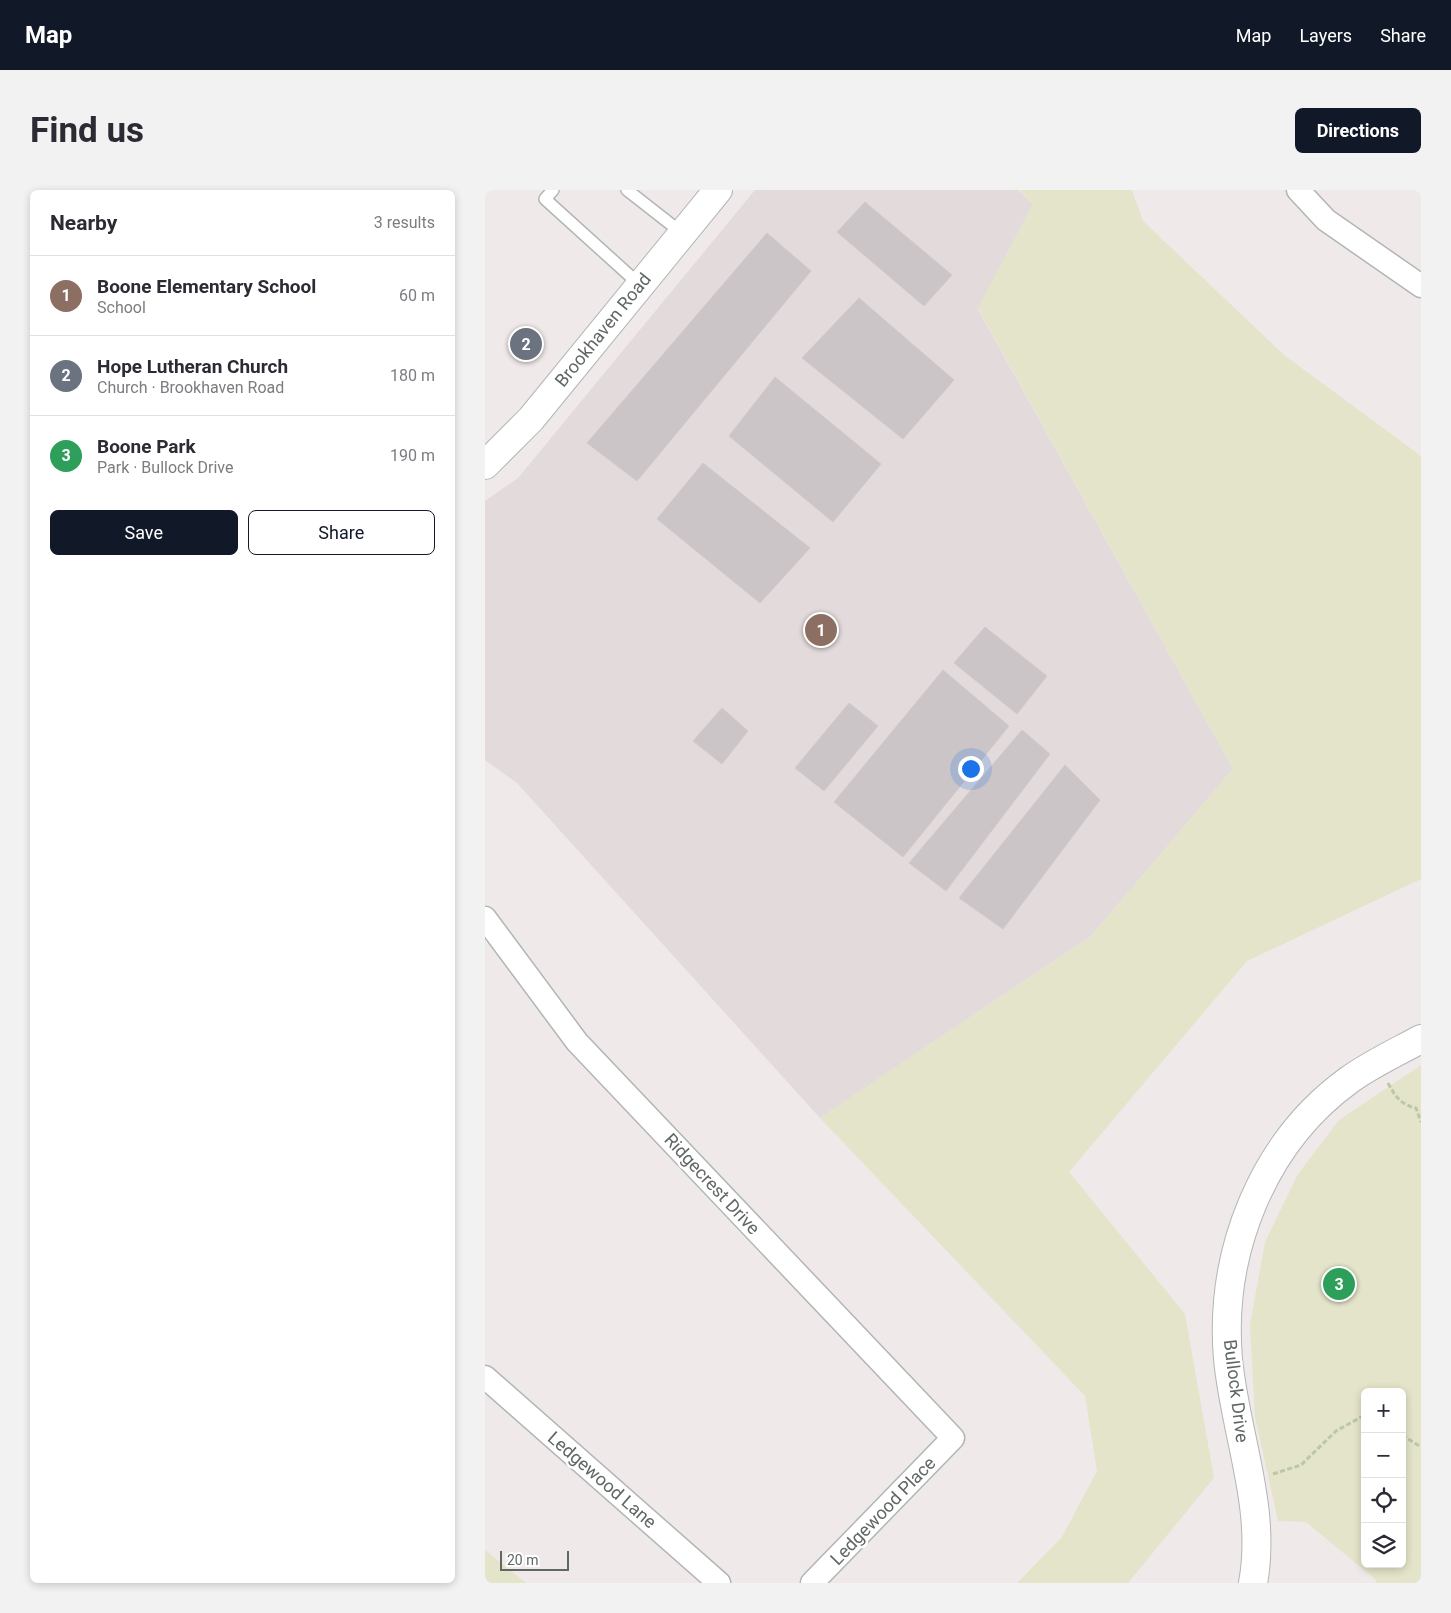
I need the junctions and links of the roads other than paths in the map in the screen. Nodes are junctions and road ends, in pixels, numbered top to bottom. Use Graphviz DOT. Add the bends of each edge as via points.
graph roads {
  1 [pos="553,190"];
  2 [pos="627,190"];
  3 [pos="717,190"];
  4 [pos="1298,190"];
  5 [pos="682,233"];
  6 [pos="640,285"];
  7 [pos="1421,286"];
  8 [pos="485,465"];
  9 [pos="485,918"];
  10 [pos="1421,1039"];
  11 [pos="485,1377"];
  12 [pos="953,1438"];
  13 [pos="719,1583"];
  14 [pos="812,1583"];
  15 [pos="1253,1583"];
  1 -- 6 [label="lane" via="545,199"];
  2 -- 5 [label="lane"];
  3 -- 5 [label="street, Brookhaven Road"];
  4 -- 7 [label="street" via="1326,220"];
  5 -- 6 [label="street, Brookhaven Road"];
  6 -- 8 [label="street, Brookhaven Road" via="531,419"];
  9 -- 12 [label="street, Ridgecrest Drive" via="577,1042"];
  10 -- 15 [label="street, Bullock Drive" via="1349,1080 1303,1122 1267,1173 1242,1229 1229,1290 1228,1358 1256,1525"];
  11 -- 13 [label="street, Ledgewood Lane"];
  12 -- 14 [label="street, Ledgewood Place"];
}
